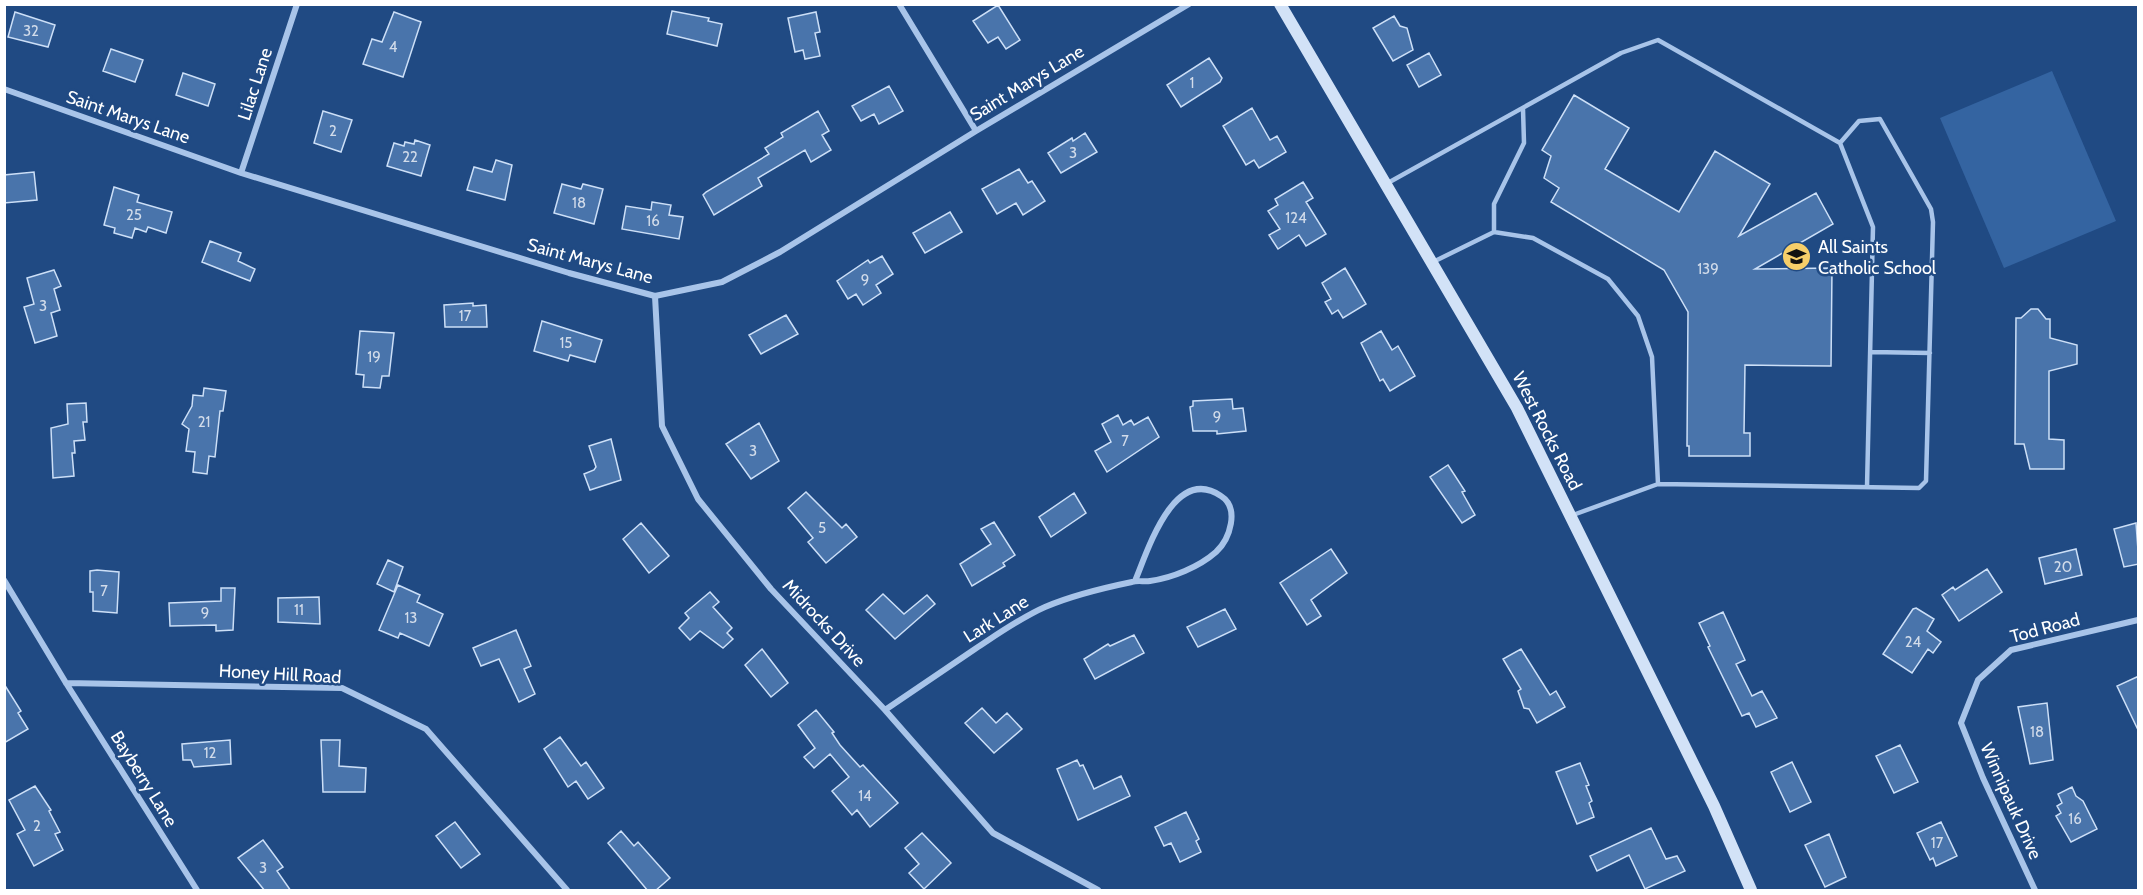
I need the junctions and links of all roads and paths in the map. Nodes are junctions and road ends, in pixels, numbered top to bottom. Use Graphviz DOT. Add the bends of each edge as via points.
graph roads {
  1 [pos="297,4"];
  2 [pos="899,4"];
  3 [pos="1190,4"];
  4 [pos="1280,4"];
  5 [pos="4,89"];
  6 [pos="1523,109"];
  7 [pos="976,131"];
  8 [pos="1840,143"];
  9 [pos="242,173"];
  10 [pos="1386,184"];
  11 [pos="1494,232"];
  12 [pos="1431,262"];
  13 [pos="655,296"];
  14 [pos="1871,352"];
  15 [pos="1930,353"];
  16 [pos="1658,484"];
  17 [pos="1868,487"];
  18 [pos="1570,516"];
  19 [pos="4,580"];
  20 [pos="1135,581"];
  21 [pos="2139,620"];
  22 [pos="66,683"];
  23 [pos="885,710"];
  24 [pos="1961,723"];
  25 [pos="197,891"];
  26 [pos="567,891"];
  27 [pos="1098,891"];
  28 [pos="1751,891"];
  29 [pos="2035,891"];
  1 -- 9 [label="street, Lilac Lane"];
  2 -- 7 [label="street"];
  3 -- 7 [label="street, Saint Marys Lane"];
  4 -- 10 [label="main road, West Rocks Road"];
  5 -- 9 [label="street, Saint Marys Lane"];
  6 -- 8 [label="lane" via="1621,53 1658,40"];
  6 -- 10 [label="lane"];
  6 -- 11 [label="lane" via="1524,143 1494,204"];
  7 -- 13 [label="street, Saint Marys Lane" via="780,252 722,282"];
  8 -- 14 [label="lane" via="1873,226"];
  8 -- 15 [label="lane" via="1859,120 1880,119 1930,209"];
  9 -- 13 [label="street, Saint Marys Lane"];
  10 -- 12 [label="main road, West Rocks Road"];
  11 -- 12 [label="lane"];
  11 -- 16 [label="lane" via="1533,238 1608,279 1638,316 1652,357"];
  12 -- 18 [label="main road, West Rocks Road" via="1517,408"];
  13 -- 23 [label="street, Midrocks Drive" via="662,426 698,499 771,589"];
  14 -- 15 [label="lane"];
  14 -- 17 [label="lane"];
  15 -- 17 [label="lane" via="1926,481 1919,488"];
  16 -- 17 [label="lane"];
  16 -- 18 [label="lane"];
  18 -- 28 [label="main road, West Rocks Road" via="1714,806"];
  19 -- 22 [label="street"];
  20 -- 20 [label="street, Lark Lane" via="1167,578 1216,552 1230,530 1231,518 1224,498 1202,489 1180,495 1154,538"];
  20 -- 23 [label="street, Lark Lane" via="1077,595 1021,619"];
  21 -- 24 [label="street, Tod Road" via="2011,650 1978,680"];
  22 -- 25 [label="street, Bayberry Lane"];
  22 -- 26 [label="street, Honey Hill Road" via="342,688 426,729"];
  23 -- 27 [label="street, Midrocks Drive" via="993,833"];
  24 -- 29 [label="street, Winnipauk Drive"];
}
